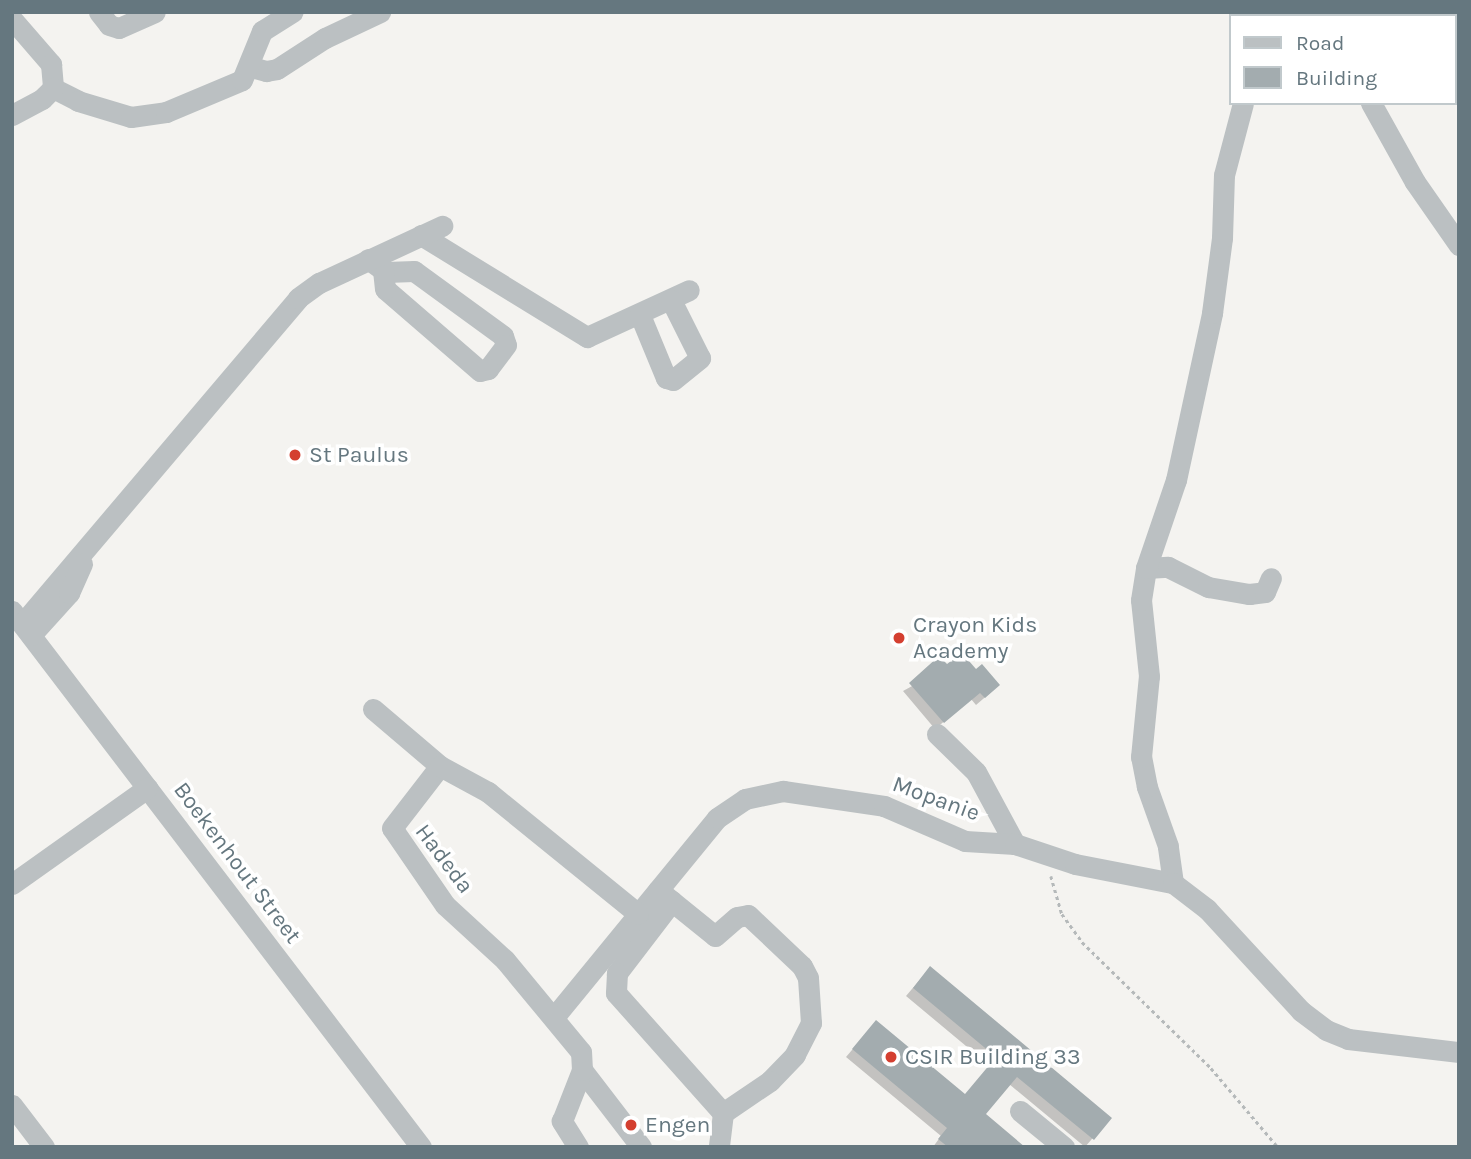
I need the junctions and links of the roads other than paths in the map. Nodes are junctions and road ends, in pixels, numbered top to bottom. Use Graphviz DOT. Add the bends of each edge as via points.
graph roads {
  1 [pos="99,12"];
  2 [pos="155,12"];
  3 [pos="293,12"];
  4 [pos="380,12"];
  5 [pos="12,19"];
  6 [pos="251,66"];
  7 [pos="53,88"];
  8 [pos="1242,105"];
  9 [pos="1372,105"];
  10 [pos="12,115"];
  11 [pos="442,226"];
  12 [pos="421,235"];
  13 [pos="1459,245"];
  14 [pos="376,265"];
  15 [pos="640,315"];
  16 [pos="1146,568"];
  17 [pos="1271,578"];
  18 [pos="22,623"];
  19 [pos="373,709"];
  20 [pos="937,734"];
  21 [pos="440,766"];
  22 [pos="147,788"];
  23 [pos="1015,844"];
  24 [pos="1173,883"];
  25 [pos="12,884"];
  26 [pos="665,896"];
  27 [pos="638,914"];
  28 [pos="555,1016"];
  29 [pos="1459,1052"];
  30 [pos="582,1070"];
  31 [pos="12,1105"];
  32 [pos="1020,1111"];
  33 [pos="723,1113"];
  34 [pos="44,1147"];
  35 [pos="421,1147"];
  36 [pos="578,1147"];
  37 [pos="641,1147"];
  38 [pos="719,1147"];
  39 [pos="1063,1147"];
  1 -- 2 [label="street" via="106,23 119,28"];
  3 -- 6 [label="street" via="262,32"];
  4 -- 6 [label="street" via="325,38 277,69"];
  5 -- 7 [label="street" via="51,64"];
  6 -- 7 [label="street" via="239,82 148,116 131,117"];
  7 -- 10 [label="street"];
  8 -- 16 [label="street" via="1224,175 1222,238 1210,323 1173,490"];
  9 -- 13 [label="street" via="1415,182"];
  11 -- 12 [label="street"];
  12 -- 14 [label="street"];
  12 -- 15 [label="street" via="575,334 599,335"];
  14 -- 14 [label="street" via="414,271 503,336 506,345 488,369 480,371 384,289"];
  14 -- 18 [label="street" via="319,283 298,298"];
  15 -- 15 [label="street" via="666,378 673,380 700,358 680,295"];
  16 -- 17 [label="street" via="1168,567 1209,587 1249,594 1265,592"];
  16 -- 24 [label="street" via="1141,600 1149,691 1141,757 1168,846"];
  18 -- 22 [label="street, Boekenhout Street"];
  19 -- 21 [label="street"];
  20 -- 23 [label="street" via="976,772"];
  21 -- 27 [label="street" via="488,792"];
  21 -- 28 [label="street, Hadeda" via="394,825 392,834 445,905 505,960"];
  22 -- 25 [label="street"];
  22 -- 35 [label="street, Boekenhout Street"];
  23 -- 24 [label="street, Mopanie" via="1075,863"];
  23 -- 26 [label="street, Mopanie" via="965,841 884,806 793,792 763,793 717,818"];
  24 -- 29 [label="street, Mopanie" via="1207,909 1301,1011 1326,1030 1348,1039"];
  26 -- 27 [label="street, Mopanie"];
  26 -- 33 [label="street" via="617,973 616,993"];
  26 -- 33 [label="street" via="715,936 737,917 748,915 802,966 808,978 811,1023 795,1055 769,1081"];
  27 -- 28 [label="street, Mopanie"];
  28 -- 30 [label="street, Hadeda" via="581,1052"];
  30 -- 36 [label="street" via="562,1121"];
  30 -- 37 [label="street, Hadeda"];
  31 -- 34 [label="street"];
  32 -- 39 [label="street"];
  33 -- 38 [label="street"];
}
